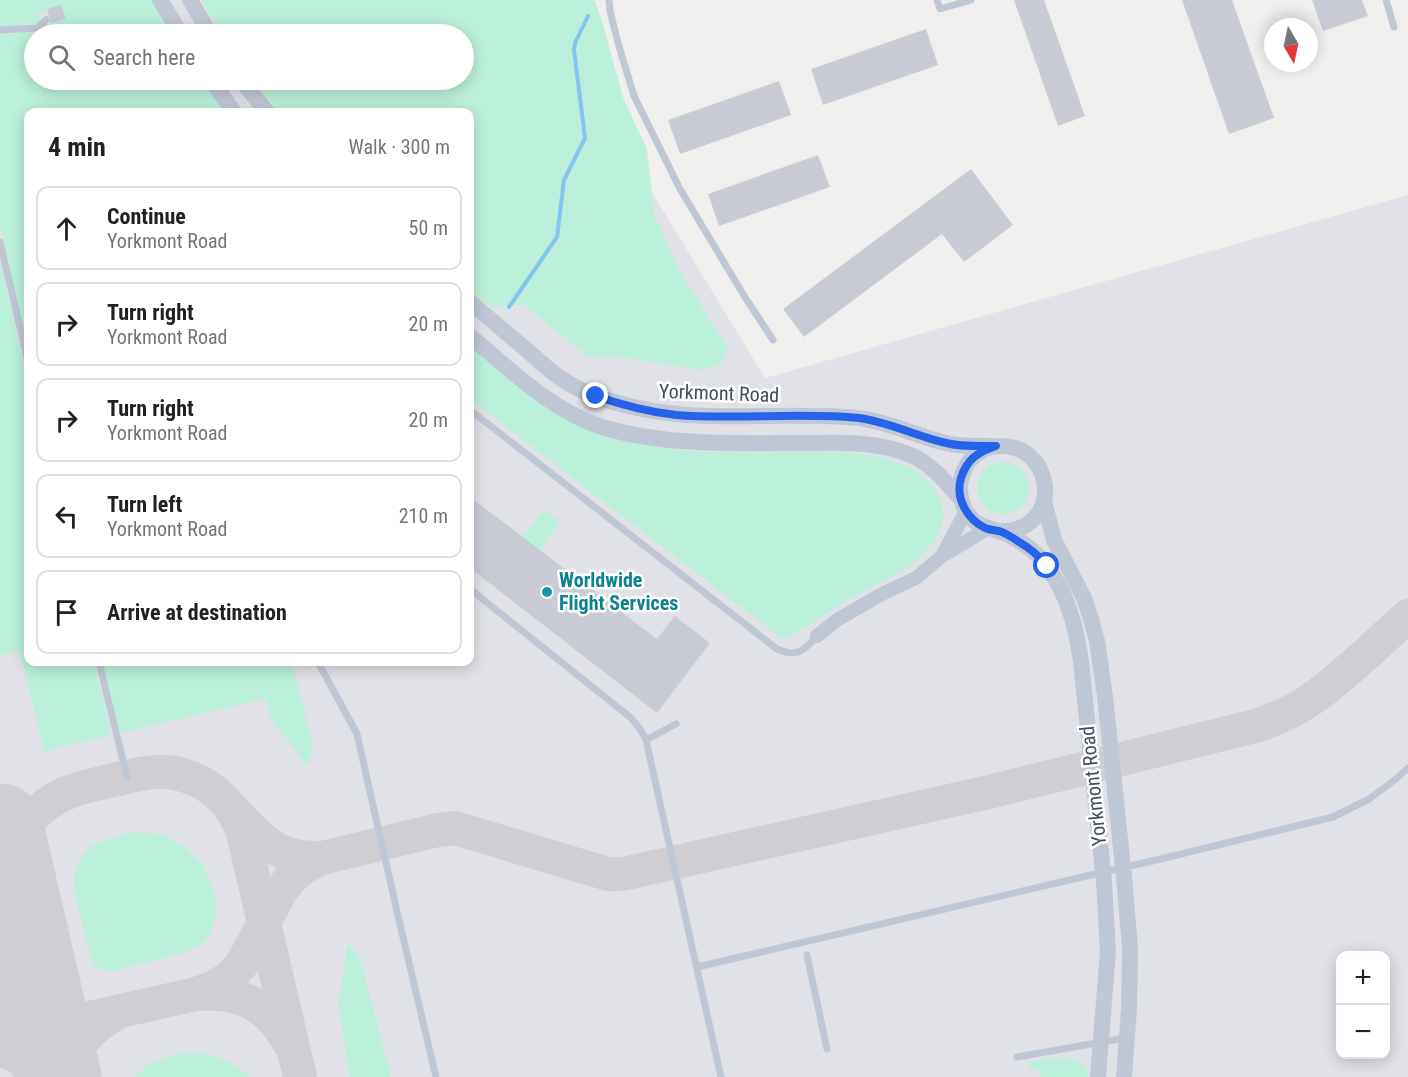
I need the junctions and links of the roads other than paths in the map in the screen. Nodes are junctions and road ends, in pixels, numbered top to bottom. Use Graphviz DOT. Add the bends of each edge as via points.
graph roads {
  1 [pos="160,0"];
  2 [pos="190,0"];
  3 [pos="609,0"];
  4 [pos="937,0"];
  5 [pos="971,0"];
  6 [pos="1386,0"];
  7 [pos="46,20"];
  8 [pos="41,24"];
  9 [pos="175,24"];
  10 [pos="204,24"];
  11 [pos="1394,27"];
  12 [pos="24,28"];
  13 [pos="0,30"];
  14 [pos="218,90"];
  15 [pos="249,90"];
  16 [pos="231,108"];
  17 [pos="264,108"];
  18 [pos="0,242"];
  19 [pos="474,305"];
  20 [pos="474,339"];
  21 [pos="773,340"];
  22 [pos="24,345"];
  23 [pos="474,413"];
  24 [pos="996,446"];
  25 [pos="1044,501"];
  26 [pos="963,504"];
  27 [pos="994,530"];
  28 [pos="942,556"];
  29 [pos="474,592"];
  30 [pos="817,636"];
  31 [pos="100,666"];
  32 [pos="320,666"];
  33 [pos="676,724"];
  34 [pos="646,740"];
  35 [pos="1408,768"];
  36 [pos="127,777"];
  37 [pos="807,955"];
  38 [pos="697,967"];
  39 [pos="1127,1038"];
  40 [pos="1101,1042"];
  41 [pos="827,1049"];
  42 [pos="1017,1057"];
  43 [pos="436,1077"];
  44 [pos="722,1077"];
  45 [pos="1098,1077"];
  46 [pos="1124,1077"];
  1 -- 9 [label="street"];
  2 -- 10 [label="street"];
  3 -- 21 [label="lane" via="634,96 680,189"];
  4 -- 5 [label="lane" via="940,9"];
  6 -- 11 [label="lane"];
  7 -- 8 [label="lane"];
  12 -- 13 [label="lane"];
  14 -- 16 [label="street"];
  15 -- 17 [label="street"];
  18 -- 22 [label="lane"];
  19 -- 24 [label="street, Yorkmont Road" via="561,379 618,403 677,415 859,418 949,444"];
  20 -- 26 [label="street, Yorkmont Road" via="552,402 603,427 672,441 883,447 921,460"];
  23 -- 30 [label="lane" via="777,649 796,654"];
  24 -- 25 [label="street, Yorkmont Road" via="1011,446 1035,460 1043,472"];
  24 -- 26 [label="street" via="983,450 964,470 960,484"];
  25 -- 27 [label="street" via="1027,524 1014,530"];
  25 -- 39 [label="street, Yorkmont Road" via="1054,540 1084,597 1097,641 1130,947"];
  26 -- 27 [label="street, Yorkmont Road" via="975,521"];
  26 -- 28 [label="street"];
  27 -- 28 [label="street"];
  27 -- 40 [label="street, Yorkmont Road" via="1030,549 1054,576 1071,612 1079,647 1105,893 1108,951"];
  28 -- 30 [label="street" via="916,578 837,620"];
  29 -- 34 [label="lane" via="630,717"];
  31 -- 36 [label="lane"];
  32 -- 43 [label="lane" via="357,734"];
  33 -- 34 [label="lane"];
  34 -- 38 [label="lane"];
  35 -- 38 [label="lane, bridge" via="1369,799 1333,817"];
  37 -- 41 [label="lane"];
  38 -- 44 [label="lane"];
  39 -- 40 [label="lane"];
  39 -- 46 [label="street, Yorkmont Road"];
  40 -- 42 [label="lane"];
  40 -- 45 [label="street, Yorkmont Road"];
}
